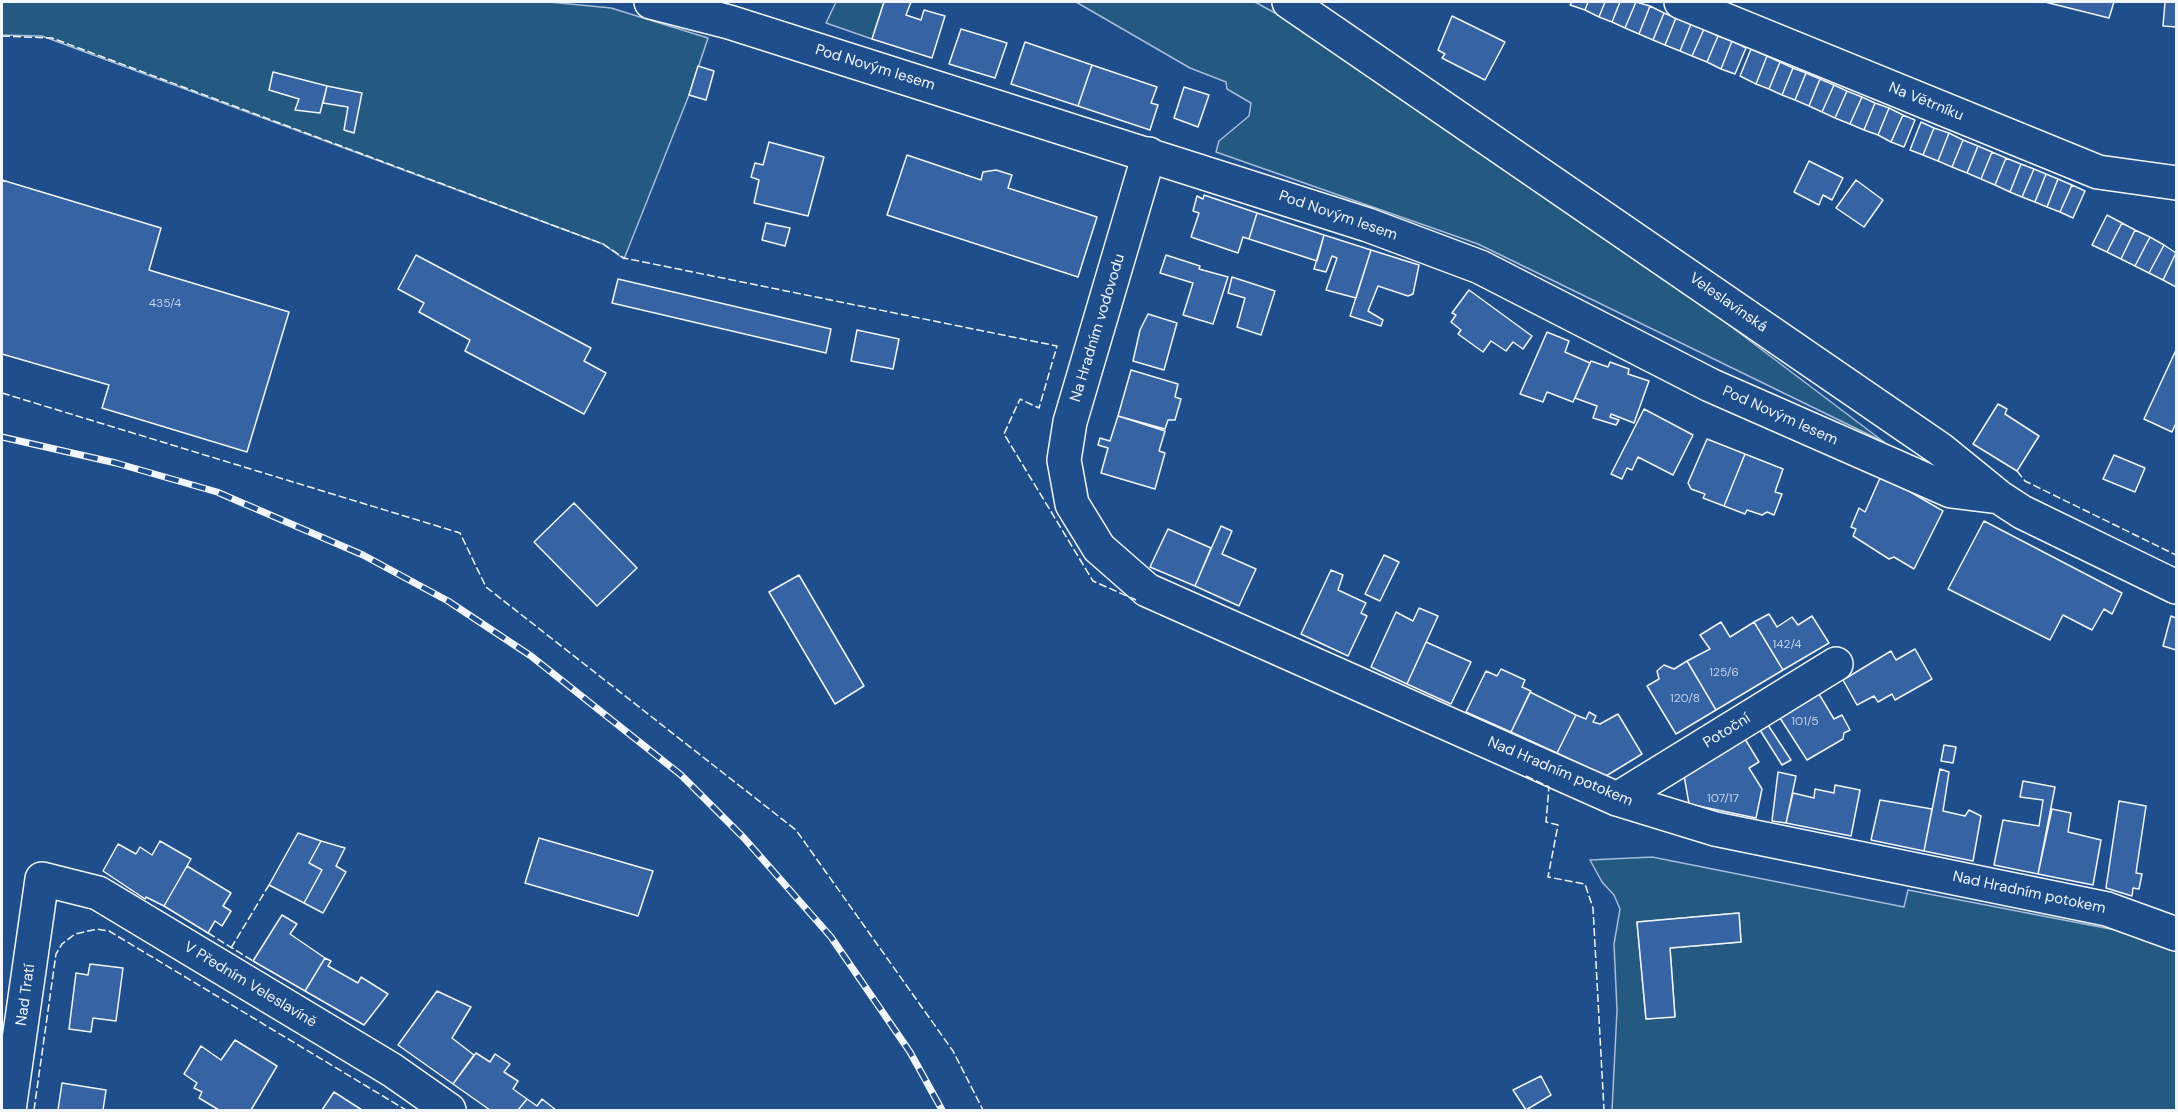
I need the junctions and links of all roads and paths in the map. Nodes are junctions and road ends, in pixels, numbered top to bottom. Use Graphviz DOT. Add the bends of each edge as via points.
graph roads {
  1 [pos="651,2"];
  2 [pos="1289,2"];
  3 [pos="1681,2"];
  4 [pos="1149,154"];
  5 [pos="2176,183"];
  6 [pos="1999,497"];
  7 [pos="1072,504"];
  8 [pos="2176,587"];
  9 [pos="1836,664"];
  10 [pos="1617,799"];
  11 [pos="42,879"];
  12 [pos="2176,934"];
  13 [pos="9,1110"];
  14 [pos="448,1110"];
  1 -- 4 [label="street, Pod Novým lesem" via="729,22"];
  2 -- 6 [label="street, Veleslavínská" via="1940,449"];
  3 -- 5 [label="street, Na Větrníku" via="2098,172"];
  4 -- 6 [label="street, Pod Novým lesem" via="1368,225 1480,267 1710,385 1951,490"];
  4 -- 7 [label="street, Na Hradním vodovodu" via="1070,422 1064,460"];
  6 -- 8 [label="street, Veleslavínská"];
  7 -- 10 [label="street, Nad Hradním potokem" via="1099,548 1147,590"];
  9 -- 10 [label="street, Potoční"];
  10 -- 12 [label="street, Nad Hradním potokem" via="1715,829 2107,909"];
  11 -- 13 [label="street, Nad Tratí"];
  11 -- 14 [label="street, V Předním Veleslavíně" via="98,893 392,1070"];
}
